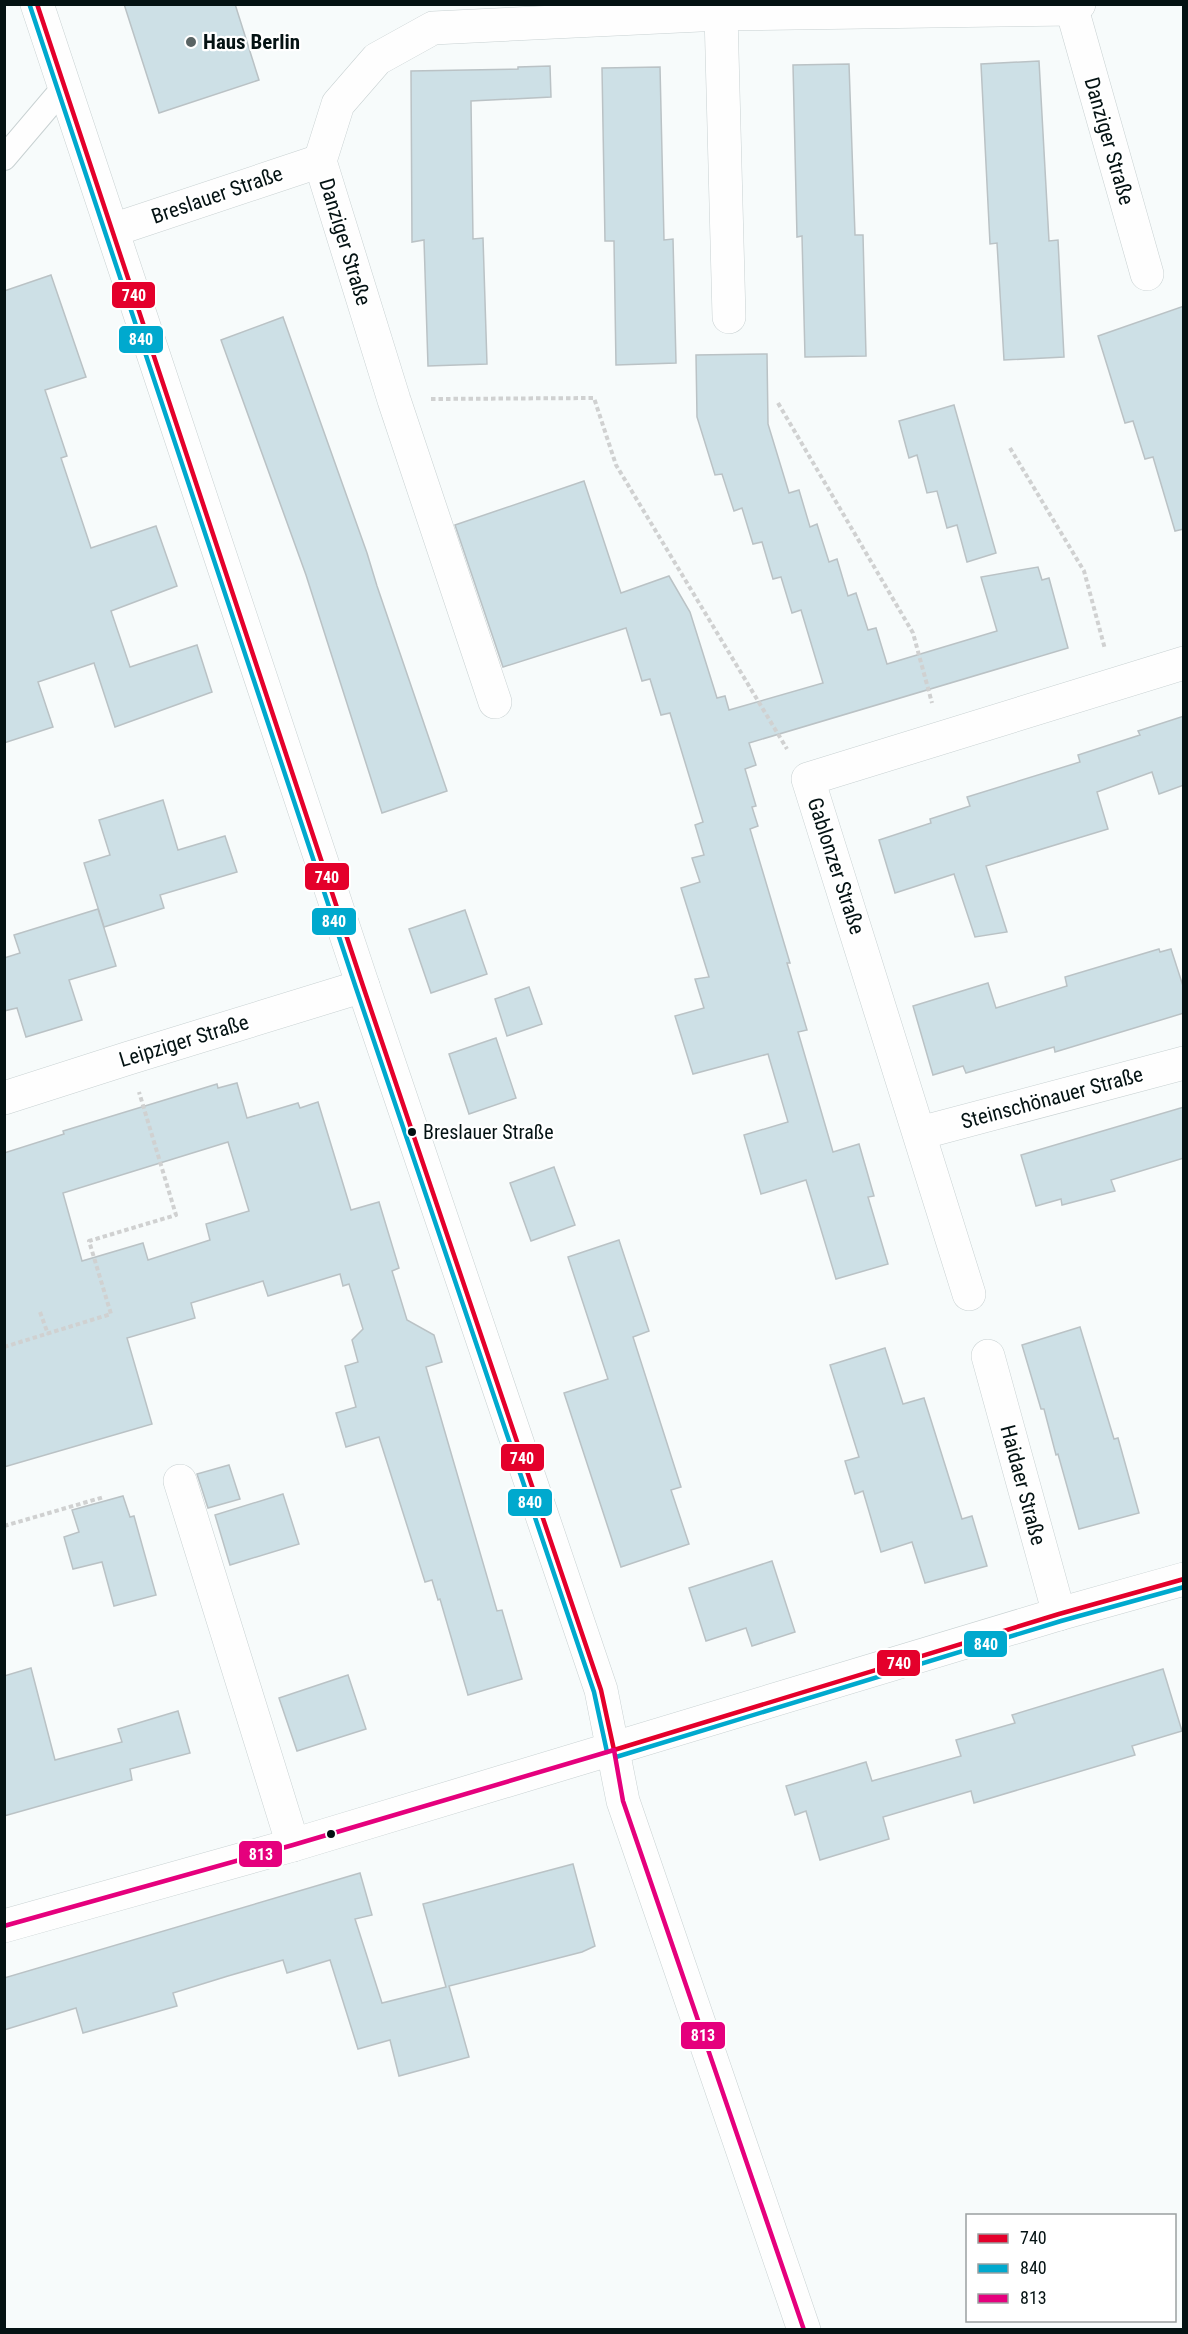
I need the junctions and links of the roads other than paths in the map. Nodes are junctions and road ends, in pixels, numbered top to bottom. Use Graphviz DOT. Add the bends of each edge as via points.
graph roads {
  1 [pos="37,4"];
  2 [pos="1075,7"];
  3 [pos="721,14"];
  4 [pos="66,85"];
  5 [pos="4,158"];
  6 [pos="320,161"];
  7 [pos="113,230"];
  8 [pos="1147,274"];
  9 [pos="729,317"];
  10 [pos="1184,663"];
  11 [pos="495,702"];
  12 [pos="363,986"];
  13 [pos="1184,1063"];
  14 [pos="4,1098"];
  15 [pos="920,1133"];
  16 [pos="969,1294"];
  17 [pos="988,1356"];
  18 [pos="180,1481"];
  19 [pos="1184,1579"];
  20 [pos="1059,1614"];
  21 [pos="614,1750"];
  22 [pos="293,1845"];
  23 [pos="4,1926"];
  24 [pos="804,2330"];
  1 -- 4 [label="street"];
  2 -- 3 [label="street, Danziger Straße"];
  2 -- 8 [label="street, Danziger Straße"];
  3 -- 6 [label="street, Danziger Straße" via="433,28 377,59 338,104"];
  3 -- 9 [label="street"];
  4 -- 5 [label="lane"];
  4 -- 7 [label="street"];
  6 -- 7 [label="street, Breslauer Straße"];
  6 -- 11 [label="street, Danziger Straße" via="394,400"];
  7 -- 12 [label="street"];
  10 -- 15 [label="street, Gablonzer Straße" via="808,779"];
  12 -- 14 [label="street, Leipziger Straße"];
  12 -- 21 [label="street" via="601,1690"];
  13 -- 15 [label="street, Steinschönauer Straße"];
  15 -- 16 [label="street, Gablonzer Straße"];
  17 -- 20 [label="street, Haidaer Straße"];
  18 -- 22 [label="street"];
  19 -- 20 [label="street"];
  20 -- 21 [label="street"];
  21 -- 22 [label="street"];
  21 -- 24 [label="street" via="623,1801"];
  22 -- 23 [label="street"];
}
